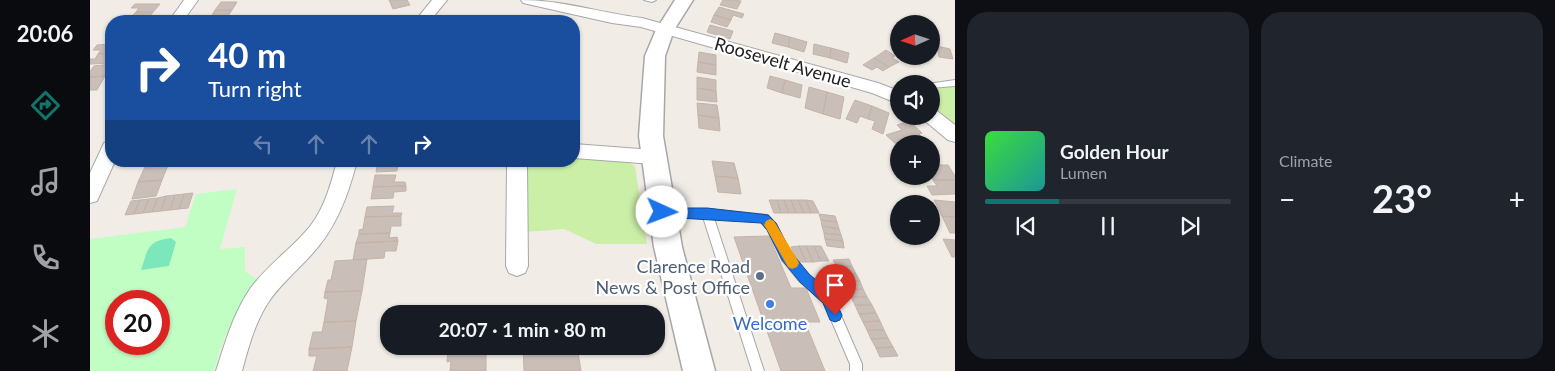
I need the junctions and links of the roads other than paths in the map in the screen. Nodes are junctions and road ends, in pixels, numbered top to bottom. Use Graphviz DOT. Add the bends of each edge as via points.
graph roads {
  1 [pos="191,0"];
  2 [pos="440,0"];
  3 [pos="528,0"];
  4 [pos="648,0"];
  5 [pos="652,0"];
  6 [pos="684,0"];
  7 [pos="180,15"];
  8 [pos="427,15"];
  9 [pos="666,30"];
  10 [pos="955,82"];
  11 [pos="940,84"];
  12 [pos="890,94"];
  13 [pos="940,123"];
  14 [pos="955,135"];
  15 [pos="580,151"];
  16 [pos="653,157"];
  17 [pos="105,161"];
  18 [pos="346,167"];
  19 [pos="518,167"];
  20 [pos="90,195"];
  21 [pos="662,212"];
  22 [pos="707,214"];
  23 [pos="517,266"];
  24 [pos="229,371"];
  25 [pos="698,371"];
  26 [pos="758,371"];
  27 [pos="856,371"];
  1 -- 7 [label="street"];
  2 -- 8 [label="street"];
  3 -- 9 [label="street, Roosevelt Avenue"];
  4 -- 5 [label="lane"];
  6 -- 9 [label="street"];
  9 -- 12 [label="street, Roosevelt Avenue"];
  9 -- 16 [label="street" via="655,56"];
  10 -- 11 [label="lane"];
  13 -- 14 [label="street"];
  15 -- 16 [label="street"];
  16 -- 21 [label="street"];
  17 -- 20 [label="street"];
  18 -- 24 [label="street" via="341,190 322,227 253,305"];
  19 -- 23 [label="street"];
  21 -- 22 [label="lane"];
  21 -- 25 [label="street"];
  22 -- 26 [label="lane"];
  22 -- 27 [label="lane" via="764,218 786,256 828,299 856,364"];
}
